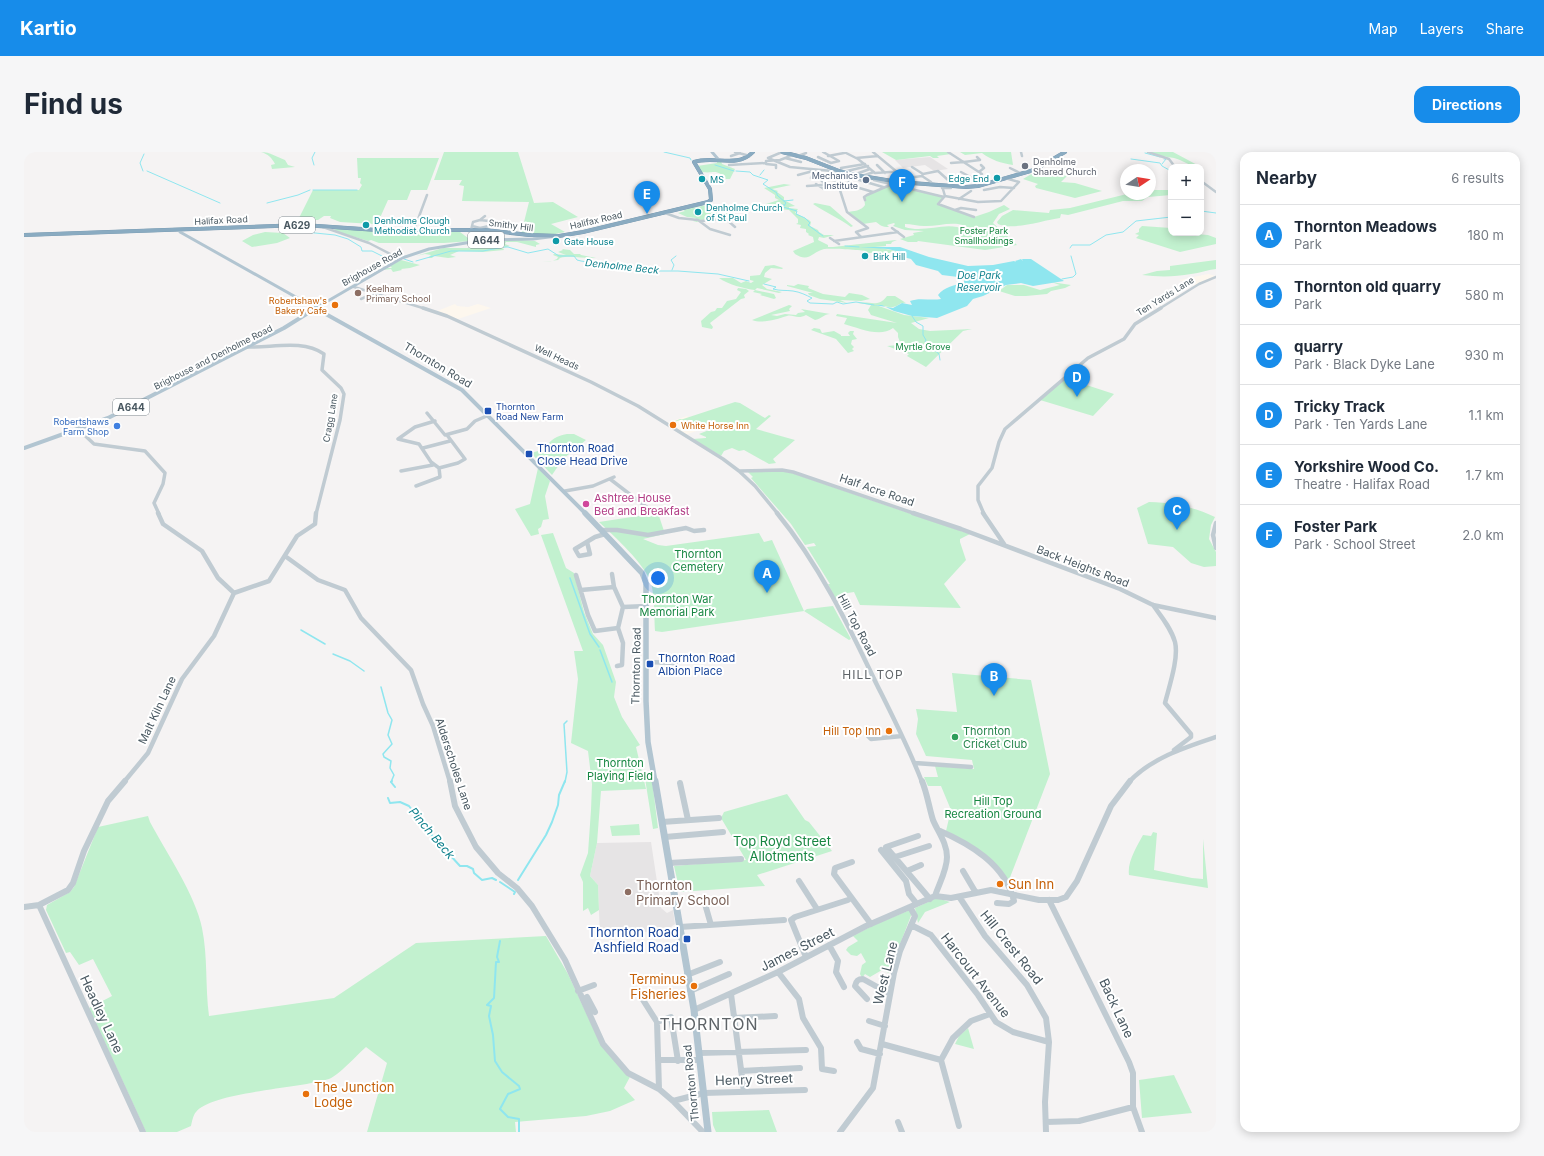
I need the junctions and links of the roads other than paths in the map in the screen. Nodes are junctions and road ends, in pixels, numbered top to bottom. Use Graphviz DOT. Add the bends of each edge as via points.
graph roads {
  1 [pos="712,152"];
  2 [pos="735,152"];
  3 [pos="753,152"];
  4 [pos="782,152"];
  5 [pos="823,152"];
  6 [pos="844,152"];
  7 [pos="873,152"];
  8 [pos="948,152"];
  9 [pos="1021,152"];
  10 [pos="1065,152"];
  11 [pos="1148,152"];
  12 [pos="740,153"];
  13 [pos="804,153"];
  14 [pos="793,155"];
  15 [pos="731,156"];
  16 [pos="750,156"];
  17 [pos="798,156"];
  18 [pos="828,156"];
  19 [pos="878,156"];
  20 [pos="1022,156"];
  21 [pos="818,157"];
  22 [pos="977,157"];
  23 [pos="785,158"];
  24 [pos="856,158"];
  25 [pos="718,159"];
  26 [pos="945,159"];
  27 [pos="775,161"];
  28 [pos="797,161"];
  29 [pos="788,162"];
  30 [pos="801,162"];
  31 [pos="964,162"];
  32 [pos="951,163"];
  33 [pos="766,164"];
  34 [pos="865,164"];
  35 [pos="1173,164"];
  36 [pos="729,165"];
  37 [pos="981,165"];
  38 [pos="877,166"];
  39 [pos="954,166"];
  40 [pos="869,167"];
  41 [pos="912,167"];
  42 [pos="776,168"];
  43 [pos="841,168"];
  44 [pos="1010,168"];
  45 [pos="796,170"];
  46 [pos="813,171"];
  47 [pos="905,171"];
  48 [pos="961,172"];
  49 [pos="979,172"];
  50 [pos="836,173"];
  51 [pos="841,173"];
  52 [pos="875,173"];
  53 [pos="885,173"];
  54 [pos="895,173"];
  55 [pos="910,173"];
  56 [pos="847,174"];
  57 [pos="1020,174"];
  58 [pos="798,175"];
  59 [pos="856,175"];
  60 [pos="923,175"];
  61 [pos="862,176"];
  62 [pos="913,177"];
  63 [pos="811,178"];
  64 [pos="826,178"];
  65 [pos="1004,178"];
  66 [pos="858,180"];
  67 [pos="876,180"];
  68 [pos="948,180"];
  69 [pos="976,180"];
  70 [pos="897,181"];
  71 [pos="838,182"];
  72 [pos="932,182"];
  73 [pos="868,183"];
  74 [pos="1204,183"];
  75 [pos="816,184"];
  76 [pos="825,184"];
  77 [pos="847,184"];
  78 [pos="919,184"];
  79 [pos="890,185"];
  80 [pos="979,185"];
  81 [pos="807,186"];
  82 [pos="853,186"];
  83 [pos="832,187"];
  84 [pos="858,187"];
  85 [pos="883,187"];
  86 [pos="942,187"];
  87 [pos="951,188"];
  88 [pos="1014,188"];
  89 [pos="984,190"];
  90 [pos="873,192"];
  91 [pos="969,192"];
  92 [pos="1216,192"];
  93 [pos="427,196"];
  94 [pos="945,196"];
  95 [pos="959,199"];
  96 [pos="865,200"];
  97 [pos="984,200"];
  98 [pos="986,203"];
  99 [pos="955,210"];
  100 [pos="976,210"];
  101 [pos="665,213"];
  102 [pos="485,216"];
  103 [pos="974,216"];
  104 [pos="480,220"];
  105 [pos="700,221"];
  106 [pos="505,224"];
  107 [pos="320,225"];
  108 [pos="467,225"];
  109 [pos="487,226"];
  110 [pos="472,227"];
  111 [pos="734,227"];
  112 [pos="892,228"];
  113 [pos="180,230"];
  114 [pos="414,230"];
  115 [pos="898,232"];
  116 [pos="24,235"];
  117 [pos="730,235"];
  118 [pos="559,236"];
  119 [pos="861,237"];
  120 [pos="904,237"];
  121 [pos="830,238"];
  122 [pos="834,241"];
  123 [pos="839,244"];
  124 [pos="400,259"];
  125 [pos="1216,277"];
  126 [pos="354,287"];
  127 [pos="374,293"];
  128 [pos="361,299"];
  129 [pos="316,308"];
  130 [pos="247,347"];
  131 [pos="427,413"];
  132 [pos="489,415"];
  133 [pos="435,421"];
  134 [pos="78,429"];
  135 [pos="447,435"];
  136 [pos="450,441"];
  137 [pos="24,448"];
  138 [pos="423,448"];
  139 [pos="433,465"];
  140 [pos="439,468"];
  141 [pos="400,471"];
  142 [pos="739,471"];
  143 [pos="614,477"];
  144 [pos="610,479"];
  145 [pos="416,486"];
  146 [pos="565,491"];
  147 [pos="649,509"];
  148 [pos="1216,523"];
  149 [pos="704,530"];
  150 [pos="604,532"];
  151 [pos="999,538"];
  152 [pos="991,540"];
  153 [pos="587,542"];
  154 [pos="1005,545"];
  155 [pos="1216,548"];
  156 [pos="285,556"];
  157 [pos="612,574"];
  158 [pos="576,575"];
  159 [pos="614,587"];
  160 [pos="598,588"];
  161 [pos="580,590"];
  162 [pos="234,593"];
  163 [pos="599,594"];
  164 [pos="1153,605"];
  165 [pos="647,606"];
  166 [pos="624,607"];
  167 [pos="1216,618"];
  168 [pos="618,628"];
  169 [pos="647,662"];
  170 [pos="676,663"];
  171 [pos="617,666"];
  172 [pos="902,736"];
  173 [pos="1216,737"];
  174 [pos="870,740"];
  175 [pos="1175,752"];
  176 [pos="915,763"];
  177 [pos="971,767"];
  178 [pos="680,783"];
  179 [pos="719,818"];
  180 [pos="688,820"];
  181 [pos="662,822"];
  182 [pos="938,830"];
  183 [pos="724,832"];
  184 [pos="918,836"];
  185 [pos="665,837"];
  186 [pos="929,846"];
  187 [pos="884,848"];
  188 [pos="895,857"];
  189 [pos="741,859"];
  190 [pos="852,862"];
  191 [pos="669,863"];
  192 [pos="921,865"];
  193 [pos="907,871"];
  194 [pos="963,871"];
  195 [pos="799,881"];
  196 [pos="976,893"];
  197 [pos="1013,893"];
  198 [pos="932,897"];
  199 [pos="960,898"];
  200 [pos="848,900"];
  201 [pos="1049,900"];
  202 [pos="997,903"];
  203 [pos="705,904"];
  204 [pos="917,904"];
  205 [pos="39,905"];
  206 [pos="910,907"];
  207 [pos="24,908"];
  208 [pos="817,909"];
  209 [pos="784,920"];
  210 [pos="871,924"];
  211 [pos="711,925"];
  212 [pos="911,925"];
  213 [pos="680,927"];
  214 [pos="830,945"];
  215 [pos="806,957"];
  216 [pos="720,962"];
  217 [pos="778,972"];
  218 [pos="729,974"];
  219 [pos="687,975"];
  220 [pos="594,985"];
  221 [pos="844,987"];
  222 [pos="690,991"];
  223 [pos="578,992"];
  224 [pos="638,992"];
  225 [pos="731,994"];
  226 [pos="890,994"];
  227 [pos="587,997"];
  228 [pos="866,999"];
  229 [pos="588,1005"];
  230 [pos="694,1010"];
  231 [pos="596,1012"];
  232 [pos="990,1014"];
  233 [pos="775,1016"];
  234 [pos="734,1018"];
  235 [pos="869,1021"];
  236 [pos="657,1022"];
  237 [pos="885,1026"];
  238 [pos="857,1042"];
  239 [pos="1048,1042"];
  240 [pos="882,1044"];
  241 [pos="806,1050"];
  242 [pos="738,1051"];
  243 [pos="880,1054"];
  244 [pos="700,1056"];
  245 [pos="658,1060"];
  246 [pos="942,1060"];
  247 [pos="678,1061"];
  248 [pos="800,1068"];
  249 [pos="834,1070"];
  250 [pos="740,1071"];
  251 [pos="659,1089"];
  252 [pos="805,1090"];
  253 [pos="744,1092"];
  254 [pos="704,1093"];
  255 [pos="673,1101"];
  256 [pos="1133,1107"];
  257 [pos="898,1122"];
  258 [pos="1046,1122"];
  259 [pos="959,1126"];
  260 [pos="142,1132"];
  261 [pos="703,1132"];
  262 [pos="708,1132"];
  263 [pos="840,1132"];
  264 [pos="902,1132"];
  265 [pos="1046,1132"];
  266 [pos="1142,1132"];
  1 -- 25 [label="main road"];
  2 -- 12 [label="street"];
  3 -- 16 [label="highway"];
  4 -- 14 [label="highway"];
  4 -- 27 [label="street" via="768,158"];
  5 -- 18 [label="street"];
  6 -- 18 [label="street"];
  6 -- 24 [label="street"];
  7 -- 19 [label="street"];
  8 -- 31 [label="street"];
  9 -- 20 [label="street"];
  10 -- 57 [label="highway" via="1038,168"];
  11 -- 35 [label="street" via="1169,159"];
  12 -- 15 [label="street"];
  12 -- 16 [label="street"];
  13 -- 17 [label="street"];
  14 -- 17 [label="highway"];
  14 -- 23 [label="street"];
  16 -- 25 [label="highway, A629" via="739,160"];
  17 -- 51 [label="highway"];
  18 -- 21 [label="street" via="839,161 830,163"];
  19 -- 24 [label="street"];
  19 -- 54 [label="street"];
  22 -- 31 [label="street" via="980,160"];
  23 -- 27 [label="street"];
  23 -- 28 [label="street"];
  24 -- 34 [label="street"];
  25 -- 101 [label="highway, Halifax Road / A629" via="701,158 694,162 710,189 710,201"];
  26 -- 32 [label="street"];
  27 -- 33 [label="street" via="766,161"];
  27 -- 50 [label="street" via="790,167"];
  28 -- 29 [label="street"];
  28 -- 30 [label="street"];
  31 -- 32 [label="street"];
  31 -- 49 [label="street"];
  32 -- 39 [label="street"];
  33 -- 36 [label="street"];
  33 -- 42 [label="street" via="776,165"];
  34 -- 40 [label="street"];
  34 -- 43 [label="street"];
  37 -- 49 [label="street" via="984,168"];
  38 -- 53 [label="street"];
  40 -- 51 [label="street"];
  40 -- 52 [label="street"];
  40 -- 59 [label="street"];
  41 -- 60 [label="street"];
  44 -- 57 [label="street"];
  45 -- 46 [label="street"];
  46 -- 50 [label="street"];
  46 -- 58 [label="street"];
  46 -- 63 [label="street"];
  47 -- 54 [label="street"];
  48 -- 69 [label="street"];
  49 -- 69 [label="street" via="982,175"];
  50 -- 51 [label="street"];
  51 -- 56 [label="highway"];
  51 -- 71 [label="street" via="833,180"];
  52 -- 53 [label="street"];
  52 -- 61 [label="street"];
  53 -- 54 [label="street"];
  54 -- 55 [label="street"];
  54 -- 70 [label="street"];
  56 -- 59 [label="highway"];
  56 -- 71 [label="street"];
  57 -- 65 [label="highway"];
  59 -- 61 [label="highway"];
  59 -- 77 [label="street"];
  60 -- 62 [label="street"];
  60 -- 68 [label="street" via="938,171"];
  60 -- 72 [label="street"];
  61 -- 66 [label="street"];
  61 -- 67 [label="highway"];
  62 -- 70 [label="street"];
  62 -- 78 [label="street"];
  64 -- 76 [label="street" via="819,179"];
  65 -- 80 [label="highway"];
  65 -- 88 [label="street" via="1019,182"];
  66 -- 73 [label="street"];
  66 -- 82 [label="street"];
  67 -- 70 [label="highway"];
  67 -- 73 [label="street"];
  67 -- 79 [label="street"];
  69 -- 80 [label="street"];
  70 -- 78 [label="highway"];
  70 -- 79 [label="street"];
  70 -- 94 [label="street"];
  71 -- 76 [label="street"];
  71 -- 77 [label="street"];
  71 -- 119 [label="street" via="846,212 868,228 856,232"];
  73 -- 84 [label="street"];
  73 -- 85 [label="street"];
  74 -- 92 [label="street"];
  75 -- 76 [label="street"];
  75 -- 81 [label="street"];
  75 -- 83 [label="street" via="822,189"];
  77 -- 82 [label="street"];
  78 -- 86 [label="highway"];
  79 -- 85 [label="street"];
  80 -- 86 [label="highway"];
  82 -- 84 [label="street"];
  84 -- 90 [label="street"];
  85 -- 90 [label="street"];
  86 -- 87 [label="street"];
  86 -- 94 [label="street"];
  88 -- 89 [label="street"];
  88 -- 98 [label="street" via="1003,200"];
  90 -- 96 [label="street" via="864,197"];
  91 -- 95 [label="street"];
  93 -- 114 [label="street"];
  94 -- 95 [label="street"];
  94 -- 99 [label="street" via="938,204"];
  95 -- 98 [label="street"];
  97 -- 98 [label="street"];
  99 -- 100 [label="street"];
  99 -- 103 [label="street"];
  101 -- 105 [label="street"];
  101 -- 118 [label="highway, Halifax Road / A629"];
  102 -- 104 [label="street"];
  104 -- 106 [label="street"];
  104 -- 110 [label="street" via="473,222"];
  105 -- 111 [label="street" via="726,219"];
  105 -- 117 [label="street" via="710,229"];
  107 -- 113 [label="highway, Halifax Road / A629"];
  107 -- 114 [label="highway, Halifax Road / A629"];
  107 -- 124 [label="street" via="369,242"];
  108 -- 110 [label="street"];
  109 -- 110 [label="street"];
  110 -- 114 [label="highway, Smithy Hill / A629"];
  110 -- 118 [label="highway, Smithy Hill / A629" via="534,236"];
  112 -- 115 [label="street"];
  113 -- 116 [label="highway, Halifax Road / A629"];
  113 -- 129 [label="main road, Thornton Road"];
  115 -- 119 [label="street"];
  115 -- 120 [label="street"];
  118 -- 124 [label="main road, Brighouse Road / A644" via="484,240 429,249"];
  119 -- 122 [label="street"];
  121 -- 122 [label="street"];
  122 -- 123 [label="street"];
  124 -- 126 [label="main road, Brighouse Road / A644"];
  125 -- 151 [label="street, Ten Yards Lane" via="1199,284 1135,324 1124,339 1088,358 1004,429 991,471 977,489 981,508"];
  126 -- 127 [label="street, Well Heads"];
  126 -- 129 [label="main road, Brighouse Road / A644"];
  127 -- 128 [label="street"];
  127 -- 142 [label="street, Well Heads" via="448,316 585,379 638,406"];
  129 -- 130 [label="main road, Brighouse and Denholme Road / A644" via="294,323"];
  129 -- 132 [label="main road, Thornton Road" via="457,386"];
  130 -- 134 [label="main road, Brighouse and Denholme Road / A644" via="120,413"];
  130 -- 156 [label="street, Cragg Lane" via="294,346 322,352 322,370 344,392 340,420 316,509 316,524 297,536"];
  131 -- 133 [label="street"];
  132 -- 135 [label="street" via="475,421 467,429"];
  132 -- 146 [label="main road, Thornton Road"];
  133 -- 135 [label="street" via="440,431"];
  133 -- 138 [label="street" via="419,425 398,439 416,442"];
  134 -- 137 [label="main road, Brighouse and Denholme Road / A644"];
  134 -- 162 [label="street" via="94,444 145,451 165,473 154,503 163,524 202,551 218,578"];
  135 -- 136 [label="street"];
  136 -- 138 [label="street"];
  136 -- 140 [label="street" via="465,459"];
  138 -- 139 [label="street"];
  139 -- 140 [label="street"];
  139 -- 141 [label="street"];
  140 -- 145 [label="street" via="440,477"];
  142 -- 152 [label="street, Half Acre Road" via="794,472"];
  142 -- 172 [label="street, Hill Top Road" via="782,519 822,578"];
  143 -- 144 [label="street"];
  144 -- 146 [label="street" via="593,486"];
  144 -- 147 [label="street"];
  146 -- 150 [label="main road, Thornton Road"];
  148 -- 155 [label="street" via="1213,540"];
  149 -- 150 [label="street" via="694,531 686,528 648,535 617,530"];
  150 -- 153 [label="street"];
  150 -- 165 [label="main road, Thornton Road" via="642,573 646,583"];
  151 -- 152 [label="street"];
  151 -- 154 [label="street, Ten Yards Lane"];
  152 -- 154 [label="street, Half Acre Road"];
  154 -- 164 [label="street, Back Heights Road"];
  156 -- 162 [label="street" via="269,581"];
  156 -- 223 [label="street, Alderscholes Lane" via="318,580 345,590 361,618 411,670 446,766 455,806 468,833 485,859 525,896 565,960"];
  157 -- 159 [label="street"];
  158 -- 161 [label="street"];
  159 -- 160 [label="street"];
  159 -- 166 [label="street"];
  160 -- 161 [label="street"];
  160 -- 163 [label="street"];
  161 -- 168 [label="street" via="595,631"];
  162 -- 205 [label="street, Malt Kiln Lane" via="214,636 182,679 148,753 108,801 84,851 73,883 68,890"];
  164 -- 167 [label="street, Back Heights Road"];
  164 -- 175 [label="street" via="1165,621 1175,643 1175,659 1165,703 1191,734 1188,740 1174,749"];
  165 -- 166 [label="street"];
  165 -- 169 [label="main road, Thornton Road"];
  166 -- 168 [label="street"];
  168 -- 171 [label="street" via="624,650 622,665"];
  169 -- 170 [label="street"];
  169 -- 181 [label="main road, Thornton Road" via="648,742"];
  172 -- 174 [label="street"];
  172 -- 176 [label="street, Hill Top Road"];
  173 -- 175 [label="street"];
  175 -- 201 [label="street" via="1138,772 1121,790 1070,892 1066,897"];
  176 -- 177 [label="street"];
  176 -- 182 [label="street, Hill Top Road"];
  178 -- 180 [label="street"];
  179 -- 180 [label="street"];
  180 -- 181 [label="street"];
  181 -- 185 [label="main road, Thornton Road"];
  182 -- 197 [label="street" via="972,846 997,870"];
  182 -- 198 [label="street, Hill Top Road" via="946,848 947,859"];
  183 -- 185 [label="street"];
  184 -- 187 [label="street"];
  185 -- 191 [label="main road, Thornton Road"];
  186 -- 188 [label="street"];
  187 -- 188 [label="street"];
  187 -- 204 [label="street" via="906,881 909,894"];
  188 -- 193 [label="street"];
  189 -- 191 [label="street"];
  190 -- 210 [label="street" via="835,868 834,874"];
  191 -- 213 [label="main road, Thornton Road"];
  192 -- 193 [label="street"];
  193 -- 198 [label="street"];
  194 -- 196 [label="street"];
  195 -- 208 [label="street"];
  196 -- 197 [label="street" via="989,890"];
  196 -- 199 [label="street"];
  197 -- 201 [label="street"];
  197 -- 202 [label="street" via="1014,901 1009,904"];
  198 -- 199 [label="street"];
  198 -- 204 [label="street"];
  199 -- 239 [label="street, Hill Crest Road" via="985,936 1021,976 1035,996 1046,1018"];
  200 -- 208 [label="street"];
  201 -- 256 [label="street, Back Lane" via="1129,1062 1133,1073"];
  203 -- 211 [label="street"];
  204 -- 206 [label="street"];
  205 -- 207 [label="street, Malt Kiln Lane"];
  205 -- 260 [label="street, Headley Lane"];
  206 -- 210 [label="street, James Street"];
  206 -- 212 [label="street, West Lane" via="915,916"];
  208 -- 215 [label="street" via="791,920"];
  209 -- 211 [label="street"];
  210 -- 214 [label="street, James Street"];
  211 -- 213 [label="street"];
  212 -- 226 [label="street, West Lane" via="900,951"];
  212 -- 232 [label="street, Harcourt Avenue" via="931,935"];
  213 -- 219 [label="main road, Thornton Road"];
  214 -- 215 [label="street, James Street"];
  214 -- 221 [label="street" via="838,961 836,972"];
  215 -- 217 [label="street, James Street"];
  216 -- 219 [label="street"];
  217 -- 225 [label="street, James Street"];
  217 -- 249 [label="street" via="799,999 803,1018 820,1048 822,1069"];
  218 -- 222 [label="street"];
  219 -- 222 [label="main road, Thornton Road"];
  220 -- 223 [label="street"];
  222 -- 230 [label="main road, Thornton Road"];
  223 -- 229 [label="street, Alderscholes Lane"];
  224 -- 236 [label="street"];
  225 -- 230 [label="street, James Street"];
  225 -- 234 [label="street"];
  226 -- 228 [label="street" via="860,979 855,986"];
  226 -- 237 [label="street, West Lane"];
  227 -- 229 [label="street"];
  229 -- 231 [label="street"];
  229 -- 251 [label="street, Alderscholes Lane" via="603,1044 628,1073"];
  230 -- 244 [label="main road, Thornton Road"];
  232 -- 239 [label="street, Harcourt Avenue" via="996,1022 1013,1032"];
  232 -- 246 [label="street" via="971,1021 953,1038"];
  233 -- 234 [label="street"];
  234 -- 242 [label="street"];
  235 -- 237 [label="street"];
  236 -- 245 [label="street"];
  236 -- 247 [label="street" via="672,1017"];
  237 -- 240 [label="street, West Lane"];
  238 -- 243 [label="street" via="861,1049"];
  239 -- 258 [label="street, Hill Crest Road"];
  240 -- 243 [label="street, West Lane"];
  240 -- 246 [label="street"];
  241 -- 242 [label="street"];
  242 -- 244 [label="street"];
  242 -- 250 [label="street"];
  243 -- 263 [label="street, West Lane" via="873,1088"];
  244 -- 247 [label="street"];
  244 -- 254 [label="main road, Thornton Road"];
  245 -- 247 [label="street"];
  245 -- 251 [label="street"];
  246 -- 259 [label="street"];
  248 -- 250 [label="street"];
  250 -- 253 [label="street"];
  251 -- 255 [label="street, Alderscholes Lane"];
  252 -- 253 [label="street, Henry Street"];
  253 -- 254 [label="street, Henry Street"];
  254 -- 255 [label="street, Henry Street"];
  254 -- 262 [label="main road, Thornton Road"];
  255 -- 261 [label="street, Alderscholes Lane"];
  256 -- 258 [label="street" via="1083,1120 1058,1124"];
  256 -- 266 [label="street, Back Lane"];
  257 -- 264 [label="street"];
  258 -- 265 [label="street, Hill Crest Road"];
}
